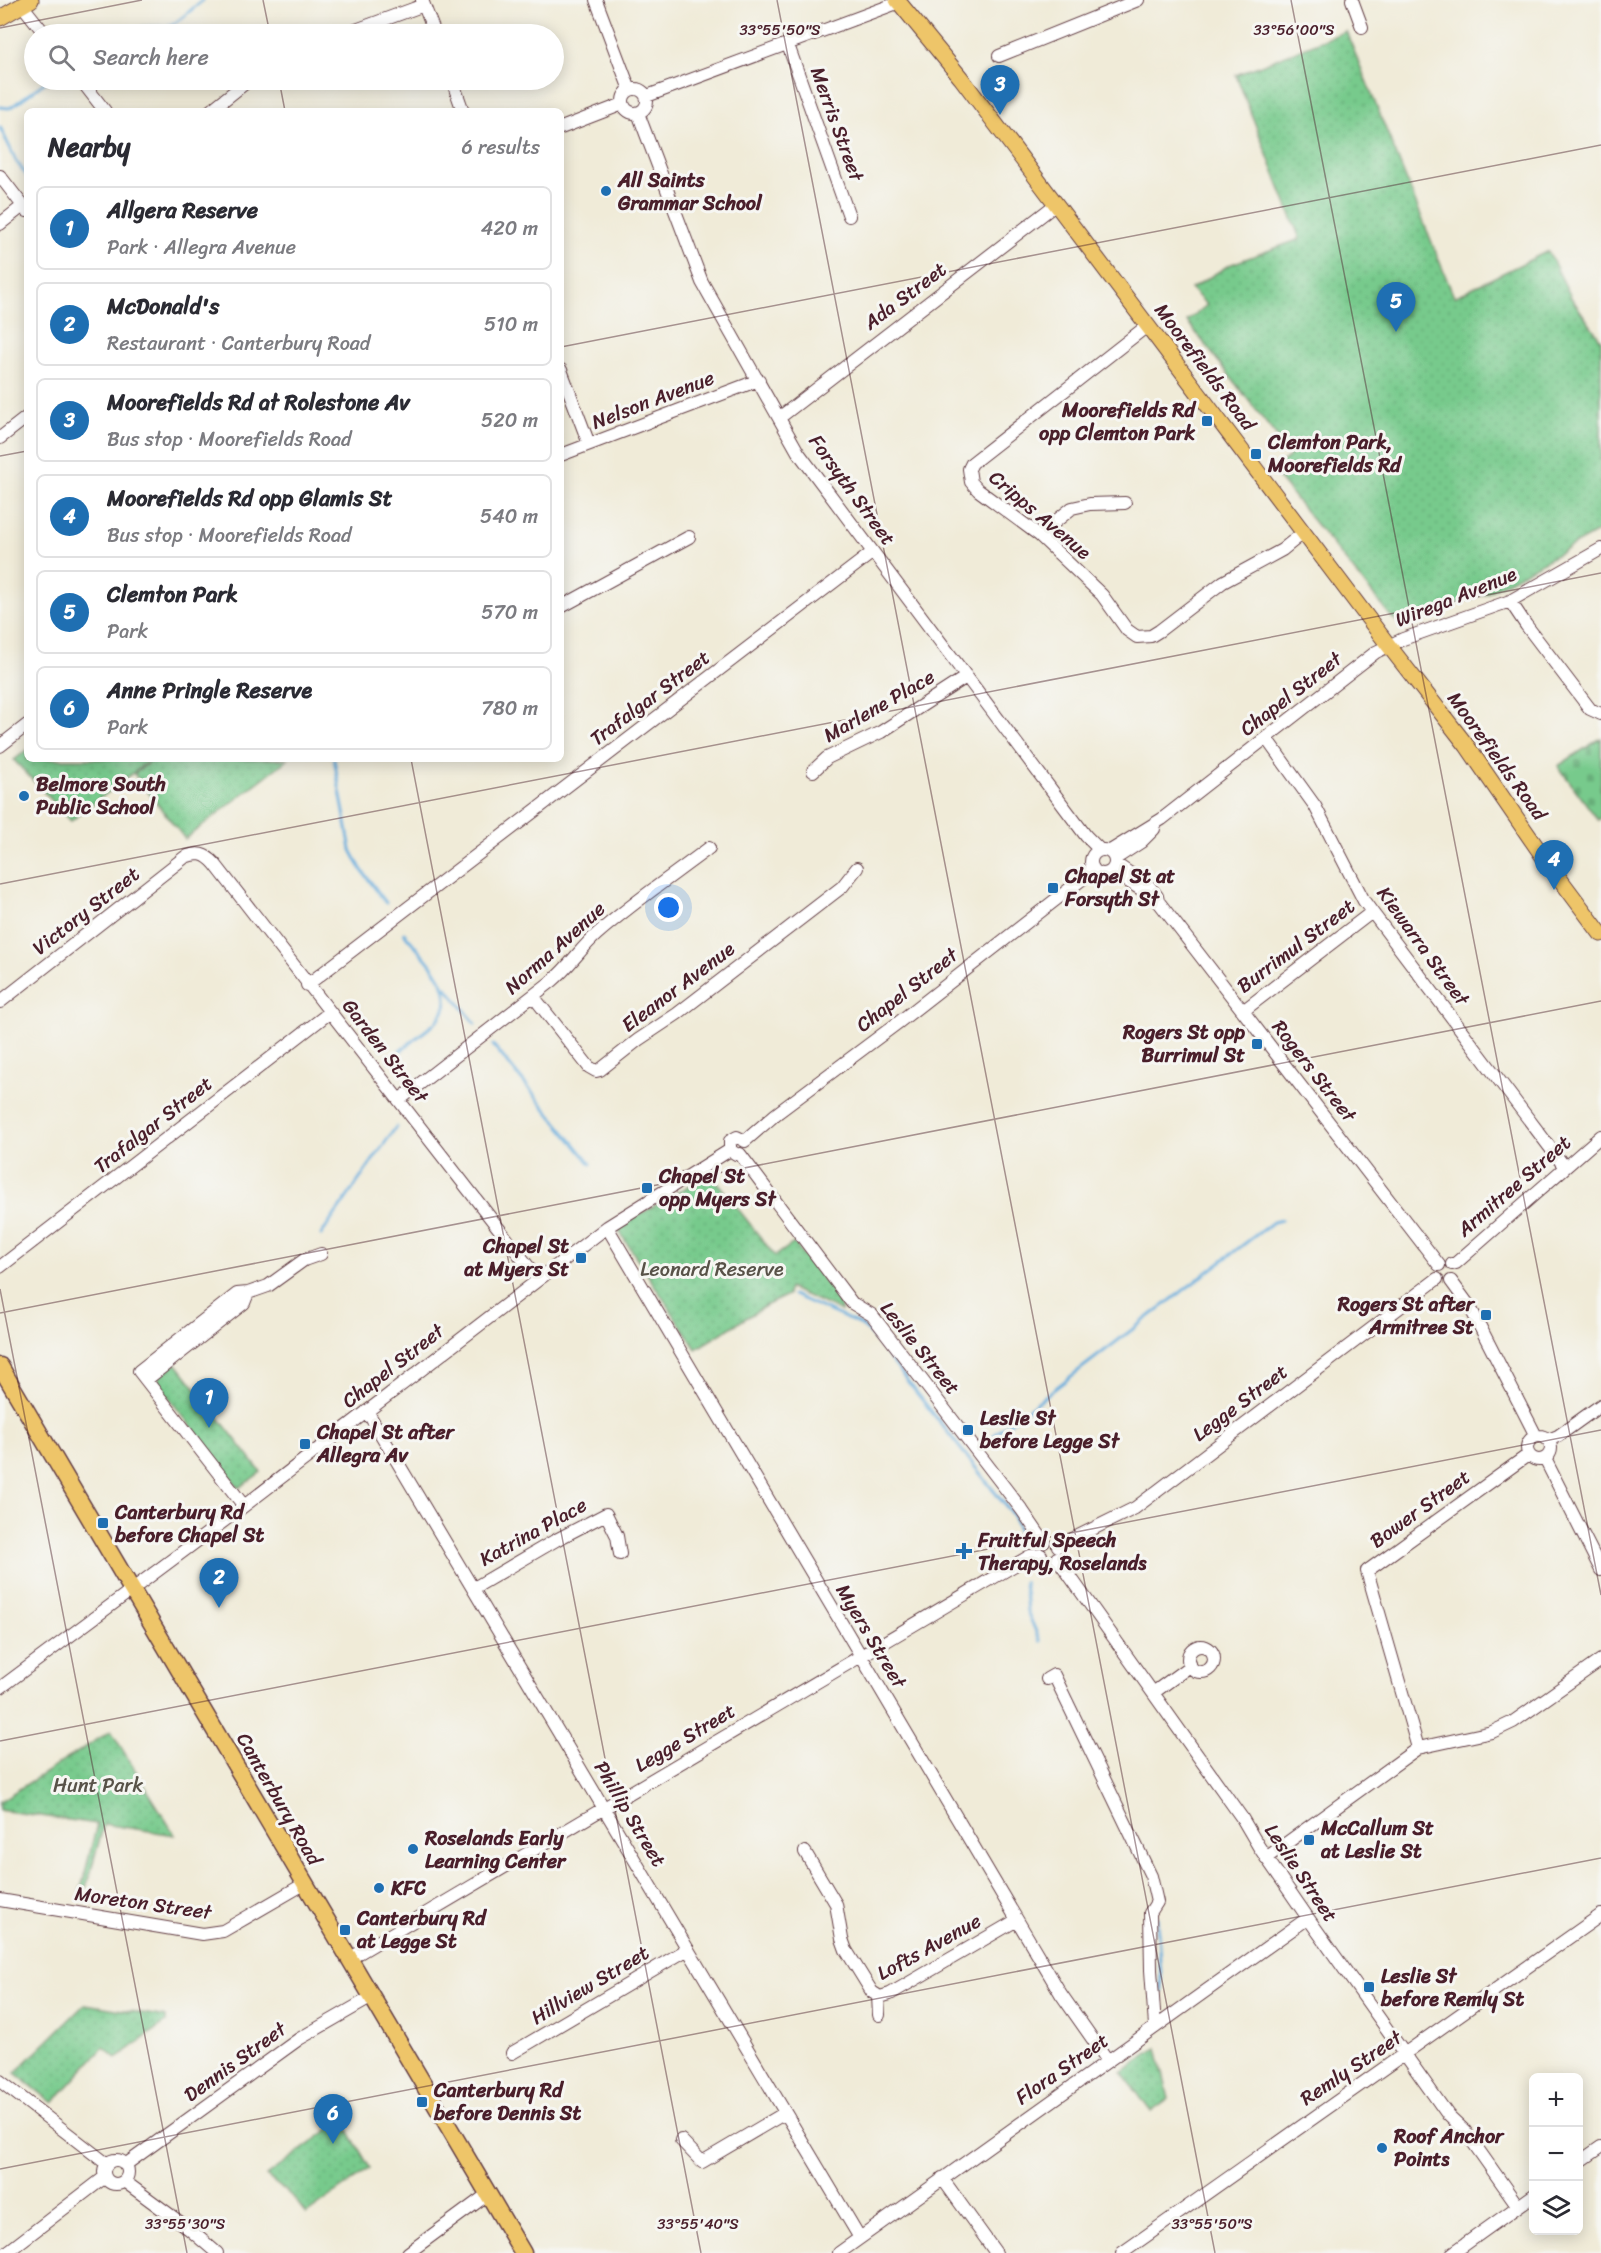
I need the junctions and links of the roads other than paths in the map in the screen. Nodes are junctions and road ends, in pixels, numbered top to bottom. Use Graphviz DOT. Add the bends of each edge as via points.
graph roads {
  1 [pos="596,0"];
  2 [pos="1135,0"];
  3 [pos="1352,0"];
  4 [pos="898,1"];
  5 [pos="26,3"];
  6 [pos="423,3"];
  7 [pos="0,18"];
  8 [pos="39,24"];
  9 [pos="370,24"];
  10 [pos="431,24"];
  11 [pos="1362,27"];
  12 [pos="788,45"];
  13 [pos="999,56"];
  14 [pos="89,90"];
  15 [pos="236,90"];
  16 [pos="456,90"];
  17 [pos="630,90"];
  18 [pos="647,96"];
  19 [pos="623,104"];
  20 [pos="103,108"];
  21 [pos="214,108"];
  22 [pos="462,108"];
  23 [pos="638,113"];
  24 [pos="564,127"];
  25 [pos="0,176"];
  26 [pos="1055,205"];
  27 [pos="24,208"];
  28 [pos="24,210"];
  29 [pos="849,216"];
  30 [pos="0,224"];
  31 [pos="1147,326"];
  32 [pos="564,378"];
  33 [pos="759,380"];
  34 [pos="779,417"];
  35 [pos="24,419"];
  36 [pos="0,438"];
  37 [pos="589,444"];
  38 [pos="564,454"];
  39 [pos="1125,503"];
  40 [pos="1303,533"];
  41 [pos="1039,535"];
  42 [pos="689,537"];
  43 [pos="1601,549"];
  44 [pos="873,552"];
  45 [pos="1510,601"];
  46 [pos="564,605"];
  47 [pos="1389,646"];
  48 [pos="966,677"];
  49 [pos="1601,714"];
  50 [pos="24,727"];
  51 [pos="1266,738"];
  52 [pos="0,746"];
  53 [pos="813,771"];
  54 [pos="1162,819"];
  55 [pos="1141,842"];
  56 [pos="709,848"];
  57 [pos="198,853"];
  58 [pos="1111,859"];
  59 [pos="857,868"];
  60 [pos="1092,868"];
  61 [pos="1139,878"];
  62 [pos="1158,901"];
  63 [pos="1372,912"];
  64 [pos="1599,927"];
  65 [pos="307,985"];
  66 [pos="533,996"];
  67 [pos="0,1002"];
  68 [pos="1243,1011"];
  69 [pos="329,1013"];
  70 [pos="399,1100"];
  71 [pos="1601,1136"];
  72 [pos="735,1152"];
  73 [pos="1564,1166"];
  74 [pos="607,1227"];
  75 [pos="321,1254"];
  76 [pos="1445,1264"];
  77 [pos="0,1267"];
  78 [pos="538,1279"];
  79 [pos="1437,1279"];
  80 [pos="1451,1281"];
  81 [pos="0,1366"];
  82 [pos="1601,1405"];
  83 [pos="367,1411"];
  84 [pos="1536,1436"];
  85 [pos="1548,1440"];
  86 [pos="1528,1455"];
  87 [pos="1545,1459"];
  88 [pos="244,1506"];
  89 [pos="1042,1548"];
  90 [pos="1057,1552"];
  91 [pos="620,1554"];
  92 [pos="1601,1570"];
  93 [pos="474,1588"];
  94 [pos="133,1590"];
  95 [pos="861,1656"];
  96 [pos="1601,1660"];
  97 [pos="1190,1666"];
  98 [pos="1047,1679"];
  99 [pos="0,1688"];
  100 [pos="1153,1693"];
  101 [pos="1418,1749"];
  102 [pos="604,1808"];
  103 [pos="805,1852"];
  104 [pos="1266,1858"];
  105 [pos="304,1884"];
  106 [pos="0,1900"];
  107 [pos="1601,1915"];
  108 [pos="1308,1918"];
  109 [pos="1017,1920"];
  110 [pos="688,1949"];
  111 [pos="349,1959"];
  112 [pos="878,1996"];
  113 [pos="372,1997"];
  114 [pos="879,2015"];
  115 [pos="1155,2026"];
  116 [pos="512,2053"];
  117 [pos="1404,2054"];
  118 [pos="1108,2061"];
  119 [pos="0,2081"];
  120 [pos="785,2113"];
  121 [pos="681,2140"];
  122 [pos="1601,2147"];
  123 [pos="1583,2160"];
  124 [pos="107,2164"];
  125 [pos="125,2165"];
  126 [pos="105,2177"];
  127 [pos="942,2178"];
  128 [pos="124,2181"];
  129 [pos="488,2194"];
  130 [pos="1529,2198"];
  131 [pos="1518,2206"];
  132 [pos="860,2238"];
  133 [pos="22,2248"];
  134 [pos="6,2253"];
  135 [pos="217,2253"];
  136 [pos="408,2253"];
  137 [pos="523,2253"];
  138 [pos="839,2253"];
  139 [pos="996,2253"];
  140 [pos="1122,2253"];
  141 [pos="1453,2253"];
  1 -- 17 [label="street"];
  2 -- 13 [label="street"];
  3 -- 11 [label="street"];
  4 -- 12 [label="street"];
  4 -- 26 [label="main road, Moorefields Road"];
  5 -- 7 [label="main road"];
  5 -- 8 [label="street"];
  6 -- 9 [label="street"];
  6 -- 10 [label="street"];
  12 -- 18 [label="street"];
  12 -- 29 [label="street, Merris Street"];
  14 -- 20 [label="street"];
  15 -- 21 [label="street"];
  16 -- 22 [label="street"];
  17 -- 18 [label="street" via="641,90"];
  17 -- 19 [label="street"];
  18 -- 23 [label="street" via="647,104"];
  19 -- 23 [label="street"];
  19 -- 24 [label="street"];
  23 -- 33 [label="street, Forsyth Street" via="702,282"];
  25 -- 27 [label="street"];
  26 -- 31 [label="main road, Moorefields Road"];
  26 -- 34 [label="street, Ada Street"];
  28 -- 30 [label="street"];
  31 -- 40 [label="main road, Moorefields Road"];
  31 -- 41 [label="street, Cripps Avenue" via="970,465 969,476 978,490"];
  32 -- 37 [label="street"];
  33 -- 34 [label="street, Forsyth Street"];
  33 -- 37 [label="street, Nelson Avenue"];
  34 -- 44 [label="street, Forsyth Street" via="798,452"];
  35 -- 36 [label="street"];
  37 -- 38 [label="street, Nelson Avenue"];
  39 -- 41 [label="street" via="1072,508"];
  40 -- 41 [label="street, Cripps Avenue" via="1272,556 1232,576 1144,638 1127,630 1102,595"];
  40 -- 47 [label="main road, Moorefields Road"];
  42 -- 46 [label="street"];
  43 -- 45 [label="street, Wirega Avenue"];
  44 -- 48 [label="street, Forsyth Street"];
  44 -- 65 [label="street, Trafalgar Street"];
  45 -- 47 [label="street, Wirega Avenue"];
  45 -- 49 [label="street" via="1590,709"];
  47 -- 51 [label="street, Chapel Street"];
  47 -- 64 [label="main road, Moorefields Road"];
  48 -- 53 [label="street, Marlene Place" via="881,732 827,758"];
  48 -- 58 [label="street, Forsyth Street" via="1086,836"];
  50 -- 52 [label="street"];
  51 -- 54 [label="street, Chapel Street"];
  51 -- 63 [label="street, Kiewarra Street" via="1315,806"];
  54 -- 55 [label="street, Chapel Street"];
  54 -- 58 [label="street, Chapel Street"];
  55 -- 58 [label="street, Chapel Street"];
  55 -- 61 [label="street, Chapel Street" via="1131,852 1129,861"];
  56 -- 66 [label="street, Norma Avenue" via="600,931 564,971"];
  57 -- 65 [label="street, Garden Street" via="215,864"];
  57 -- 67 [label="street, Victory Street" via="185,858"];
  58 -- 60 [label="street" via="1101,874"];
  58 -- 60 [label="street" via="1092,857"];
  58 -- 61 [label="street, Rogers Street"];
  58 -- 62 [label="street, Rogers Street"];
  59 -- 66 [label="street, Eleanor Avenue" via="842,887 600,1070 589,1067"];
  60 -- 72 [label="street, Chapel Street" via="745,1141 734,1137 730,1141"];
  61 -- 62 [label="street, Rogers Street" via="1152,889"];
  62 -- 68 [label="street, Rogers Street"];
  63 -- 68 [label="street, Burrimul Street"];
  63 -- 73 [label="street, Kiewarra Street"];
  65 -- 69 [label="street, Garden Street"];
  66 -- 70 [label="street, Norma Avenue"];
  68 -- 76 [label="street, Rogers Street"];
  69 -- 70 [label="street, Garden Street"];
  69 -- 77 [label="street, Trafalgar Street"];
  70 -- 78 [label="street, Garden Street"];
  71 -- 73 [label="street, Armitree Street"];
  72 -- 74 [label="street, Chapel Street"];
  72 -- 89 [label="street, Leslie Street" via="852,1303 879,1324 1022,1510"];
  73 -- 76 [label="street, Armitree Street" via="1456,1263"];
  74 -- 78 [label="street, Chapel Street"];
  74 -- 95 [label="street, Myers Street"];
  75 -- 88 [label="street" via="304,1260 268,1286 248,1293 244,1303 142,1375"];
  76 -- 79 [label="street" via="1435,1273"];
  76 -- 80 [label="street" via="1456,1273"];
  78 -- 83 [label="street, Chapel Street"];
  79 -- 80 [label="street"];
  79 -- 90 [label="street, Legge Street" via="1136,1508"];
  80 -- 84 [label="street" via="1470,1307"];
  81 -- 94 [label="highway, Canterbury Road"];
  82 -- 85 [label="street"];
  83 -- 88 [label="street, Chapel Street"];
  83 -- 93 [label="street, Phillip Street"];
  84 -- 85 [label="street"];
  84 -- 86 [label="street" via="1527,1443"];
  85 -- 87 [label="street" via="1551,1450"];
  86 -- 87 [label="street"];
  86 -- 101 [label="street, Bower Street" via="1367,1571"];
  87 -- 92 [label="street"];
  88 -- 94 [label="street, Chapel Street"];
  89 -- 90 [label="street" via="1054,1541"];
  89 -- 90 [label="street" via="1048,1560"];
  89 -- 95 [label="street, Legge Street"];
  90 -- 100 [label="street, Leslie Street"];
  91 -- 93 [label="street, Katrina Place" via="617,1536 606,1514"];
  93 -- 102 [label="street, Phillip Street"];
  94 -- 99 [label="street, Chapel Street"];
  94 -- 105 [label="highway, Canterbury Road"];
  95 -- 102 [label="street, Legge Street"];
  95 -- 109 [label="street, Myers Street"];
  96 -- 101 [label="street" via="1500,1729"];
  97 -- 100 [label="street"];
  98 -- 115 [label="street" via="1054,1675 1151,1876 1157,1902 1150,1913"];
  100 -- 104 [label="street, Leslie Street"];
  101 -- 104 [label="street"];
  102 -- 110 [label="street, Phillip Street"];
  102 -- 111 [label="street, Legge Street"];
  103 -- 112 [label="street, Lofts Avenue" via="836,1904 846,1950"];
  104 -- 108 [label="street, Leslie Street"];
  105 -- 106 [label="street, Moreton Street" via="213,1934"];
  105 -- 111 [label="highway, Canterbury Road"];
  107 -- 117 [label="street, Remly Street"];
  108 -- 115 [label="street, Flora Street"];
  108 -- 117 [label="street, Leslie Street"];
  109 -- 112 [label="street, Lofts Avenue" via="890,1994"];
  109 -- 118 [label="street, Myers Street" via="1061,1994"];
  110 -- 116 [label="street, Hillview Street"];
  110 -- 120 [label="street, Phillip Street"];
  111 -- 113 [label="highway, Canterbury Road"];
  112 -- 114 [label="street"];
  113 -- 125 [label="street, Dennis Street" via="299,2039"];
  113 -- 129 [label="highway, Canterbury Road"];
  115 -- 118 [label="street, Flora Street"];
  117 -- 131 [label="street, Leslie Street"];
  117 -- 140 [label="street, Remly Street"];
  118 -- 127 [label="street, Flora Street"];
  119 -- 124 [label="street"];
  120 -- 121 [label="street" via="702,2162"];
  120 -- 132 [label="street, Phillip Street"];
  122 -- 123 [label="street"];
  124 -- 125 [label="street" via="114,2160"];
  124 -- 126 [label="street"];
  125 -- 128 [label="street"];
  126 -- 128 [label="street" via="113,2184"];
  126 -- 133 [label="street"];
  127 -- 132 [label="street, Flora Street"];
  127 -- 139 [label="street"];
  128 -- 135 [label="street"];
  129 -- 136 [label="street"];
  129 -- 137 [label="highway, Canterbury Road"];
  130 -- 131 [label="street"];
  131 -- 141 [label="street"];
  132 -- 138 [label="street, Flora Street"];
  133 -- 134 [label="street"];
}
